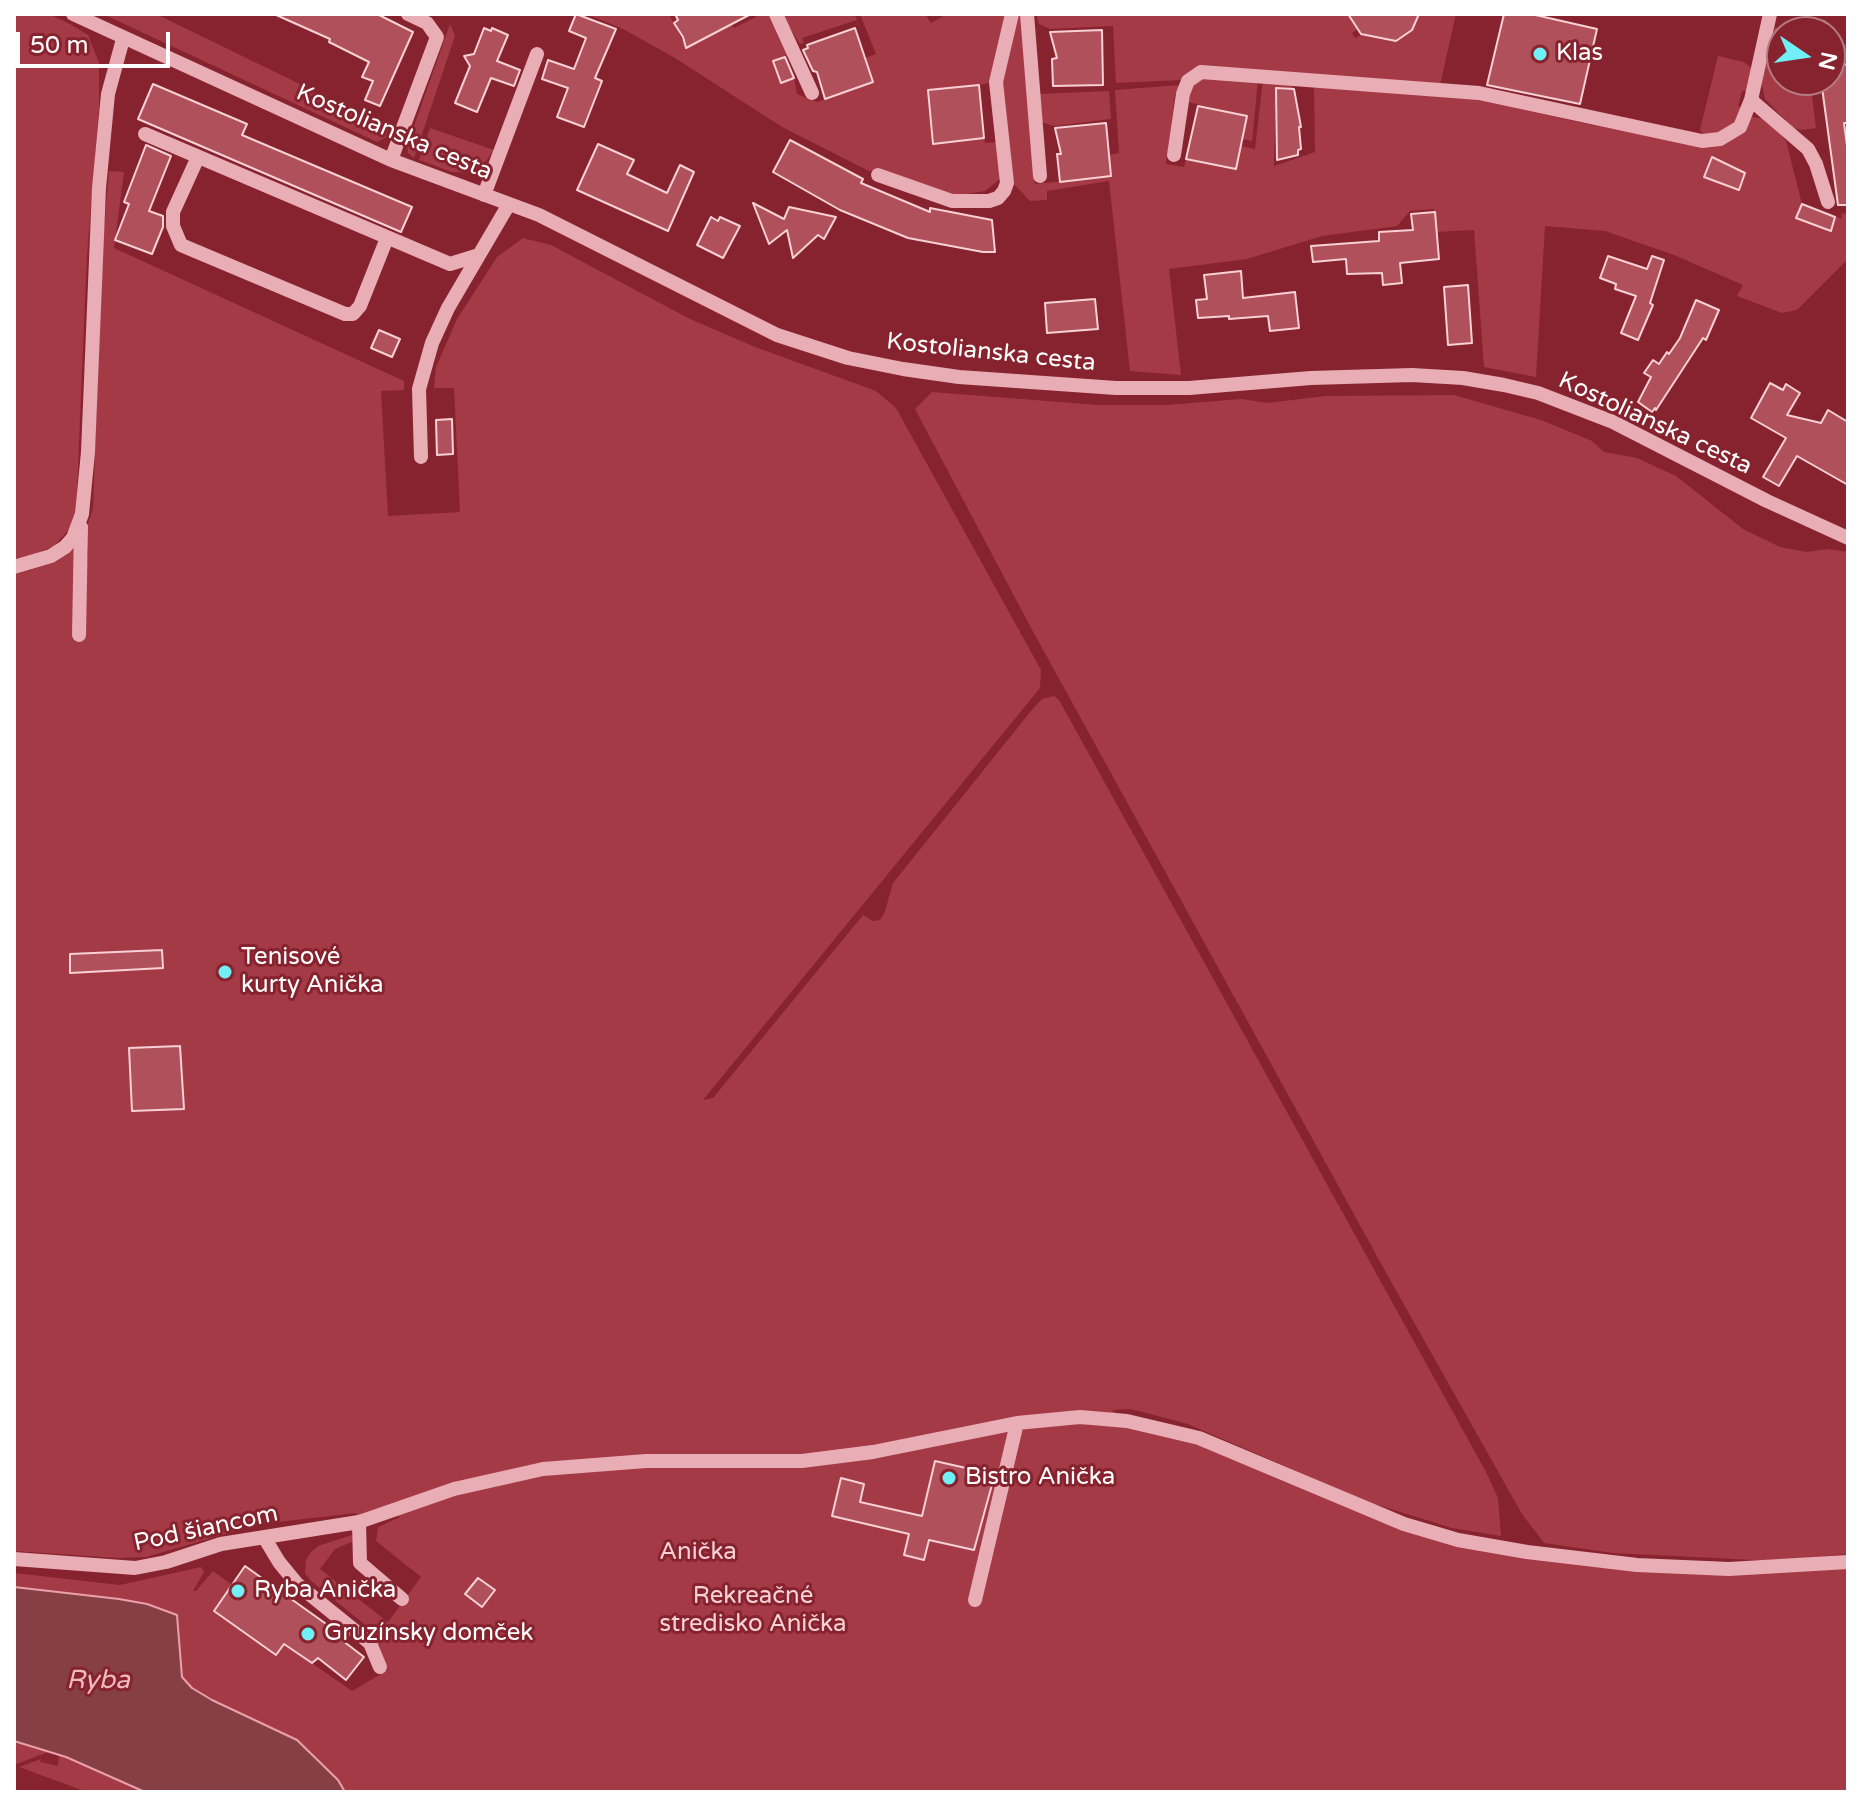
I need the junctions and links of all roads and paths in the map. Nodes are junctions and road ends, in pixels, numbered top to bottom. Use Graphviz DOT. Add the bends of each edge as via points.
graph roads {
  1 [pos="73,14"];
  2 [pos="408,14"];
  3 [pos="776,14"];
  4 [pos="1012,14"];
  5 [pos="1027,14"];
  6 [pos="1770,14"];
  7 [pos="123,39"];
  8 [pos="537,54"];
  9 [pos="812,93"];
  10 [pos="1751,100"];
  11 [pos="145,134"];
  12 [pos="1174,155"];
  13 [pos="198,157"];
  14 [pos="391,160"];
  15 [pos="878,175"];
  16 [pos="1040,176"];
  17 [pos="484,195"];
  18 [pos="1828,202"];
  19 [pos="509,204"];
  20 [pos="387,238"];
  21 [pos="479,255"];
  22 [pos="421,457"];
  23 [pos="82,514"];
  24 [pos="1848,538"];
  25 [pos="14,567"];
  26 [pos="79,635"];
  27 [pos="1017,1423"];
  28 [pos="359,1522"];
  29 [pos="264,1537"];
  30 [pos="14,1559"];
  31 [pos="1848,1562"];
  32 [pos="402,1599"];
  33 [pos="975,1600"];
  34 [pos="380,1667"];
  1 -- 7 [label="street, Kostolianska cesta"];
  2 -- 14 [label="street" via="427,23 437,37"];
  3 -- 9 [label="street"];
  4 -- 15 [label="street" via="996,82 1004,191 989,201 952,201"];
  5 -- 16 [label="street"];
  6 -- 10 [label="street"];
  7 -- 14 [label="street, Kostolianska cesta"];
  7 -- 23 [label="street" via="108,94 99,188"];
  8 -- 17 [label="street"];
  10 -- 12 [label="street" via="1740,127 1720,139 1702,141 1479,93 1201,72 1188,81 1183,94"];
  10 -- 18 [label="street" via="1808,149"];
  11 -- 13 [label="street"];
  13 -- 20 [label="street"];
  13 -- 20 [label="street" via="173,212 181,245 353,314"];
  14 -- 17 [label="street, Kostolianska cesta"];
  17 -- 19 [label="street, Kostolianska cesta"];
  19 -- 21 [label="street"];
  19 -- 24 [label="street, Kostolianska cesta" via="765,330 848,358 959,377 1116,388 1412,375 1504,385 1613,422"];
  20 -- 21 [label="street" via="450,264"];
  21 -- 22 [label="street" via="448,308 420,379"];
  23 -- 25 [label="street" via="65,547"];
  23 -- 26 [label="street"];
  27 -- 28 [label="street, Pod šiancom" via="802,1461 646,1461 543,1469 454,1489"];
  27 -- 31 [label="street, Pod šiancom" via="1089,1417 1171,1430 1404,1524 1496,1547 1637,1565 1729,1569"];
  27 -- 33 [label="street"];
  28 -- 29 [label="street, Pod šiancom"];
  28 -- 32 [label="street" via="360,1563"];
  29 -- 30 [label="street, Pod šiancom" via="135,1568"];
  29 -- 34 [label="street" via="297,1584 370,1643"];
}
